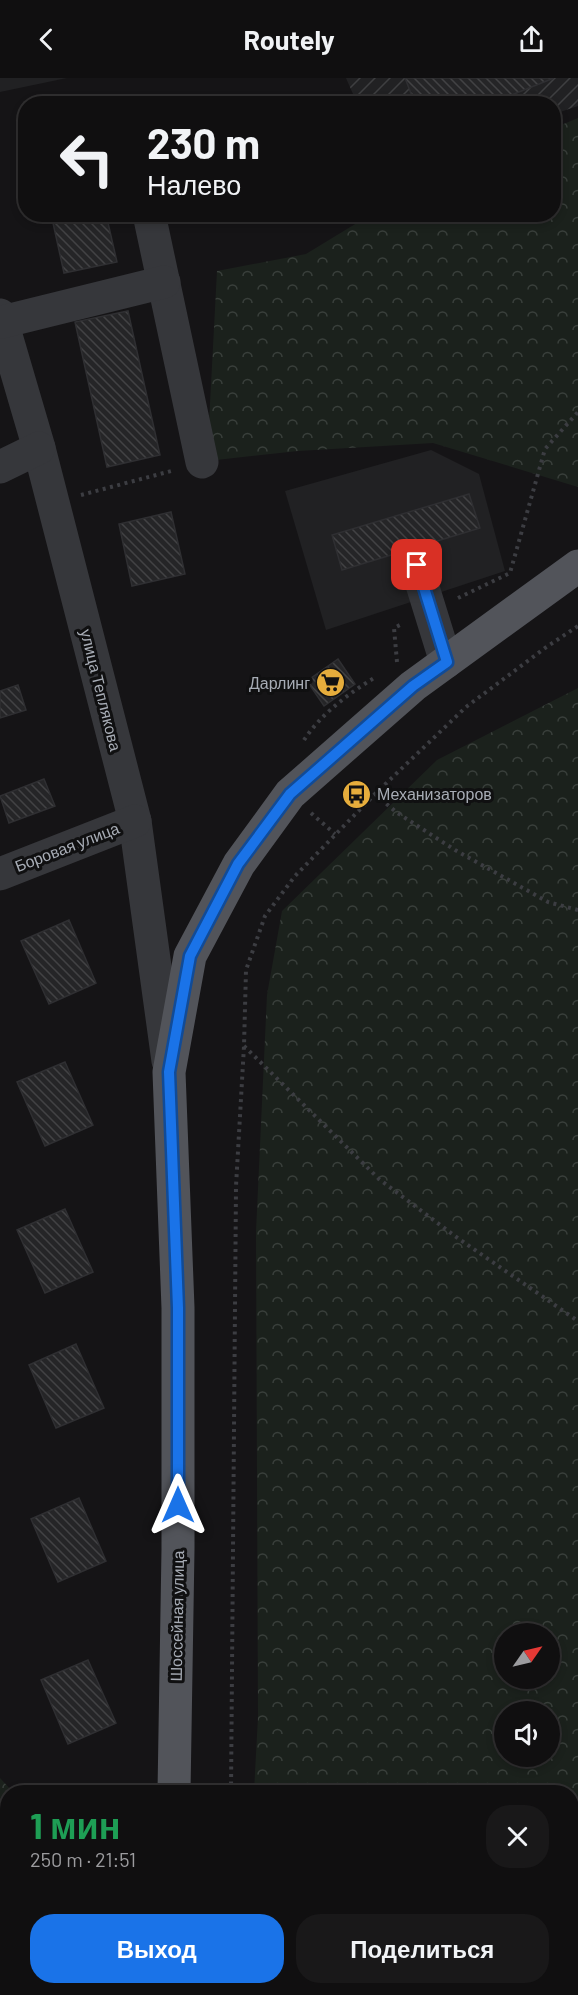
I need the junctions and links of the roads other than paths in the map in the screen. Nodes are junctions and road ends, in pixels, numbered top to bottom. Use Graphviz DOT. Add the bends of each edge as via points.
graph roads {
  1 [pos="151,222"];
  2 [pos="164,282"];
  3 [pos="1,318"];
  4 [pos="39,448"];
  5 [pos="202,462"];
  6 [pos="0,467"];
  7 [pos="417,565"];
  8 [pos="578,566"];
  9 [pos="447,662"];
  10 [pos="135,821"];
  11 [pos="0,874"];
  12 [pos="169,1072"];
  13 [pos="174,1785"];
  1 -- 2 [label="street"];
  2 -- 3 [label="street"];
  2 -- 5 [label="street"];
  3 -- 4 [label="street, улица Теплякова"];
  4 -- 6 [label="street"];
  4 -- 10 [label="street, улица Теплякова"];
  7 -- 9 [label="street"];
  8 -- 9 [label="main road, Шоссейная улица"];
  9 -- 12 [label="main road, Шоссейная улица" via="413,686 290,794 238,864 190,956"];
  10 -- 11 [label="street, Боровая улица"];
  10 -- 12 [label="street, улица Теплякова"];
  12 -- 13 [label="main road, Шоссейная улица" via="178,1308"];
}
